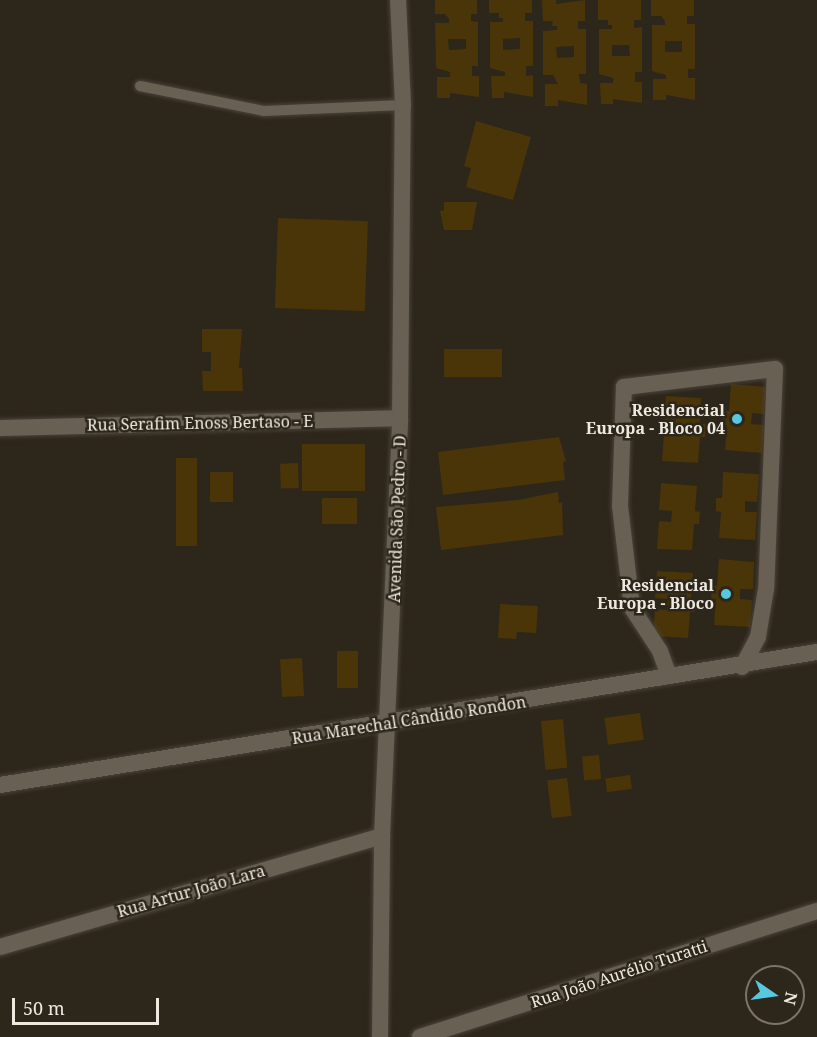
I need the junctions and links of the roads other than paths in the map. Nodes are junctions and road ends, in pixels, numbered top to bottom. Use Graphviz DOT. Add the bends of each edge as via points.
graph roads {
  1 [pos="398,0"];
  2 [pos="140,86"];
  3 [pos="403,105"];
  4 [pos="400,418"];
  5 [pos="0,428"];
  6 [pos="817,652"];
  7 [pos="742,667"];
  8 [pos="669,676"];
  9 [pos="390,725"];
  10 [pos="0,785"];
  11 [pos="382,836"];
  12 [pos="817,911"];
  13 [pos="0,946"];
  14 [pos="380,1037"];
  15 [pos="420,1037"];
  1 -- 3 [label="street, Avenida São Pedro - D"];
  2 -- 3 [label="lane" via="264,111"];
  3 -- 4 [label="street, Avenida São Pedro - D"];
  4 -- 5 [label="street, Rua Serafim Enoss Bertaso - E"];
  4 -- 9 [label="street, Avenida São Pedro - D"];
  6 -- 7 [label="street, Rua Marechal Cândido Rondon"];
  7 -- 8 [label="street, Rua Marechal Cândido Rondon"];
  7 -- 8 [label="street" via="758,637 766,589 775,369 624,387 620,506 632,608 660,651"];
  8 -- 9 [label="street, Rua Marechal Cândido Rondon"];
  9 -- 10 [label="street, Rua Marechal Cândido Rondon"];
  9 -- 11 [label="street, Avenida São Pedro - D"];
  11 -- 13 [label="street, Rua Artur João Lara"];
  11 -- 14 [label="street, Avenida São Pedro - D"];
  12 -- 15 [label="street, Rua João Aurélio Turatti"];
}
